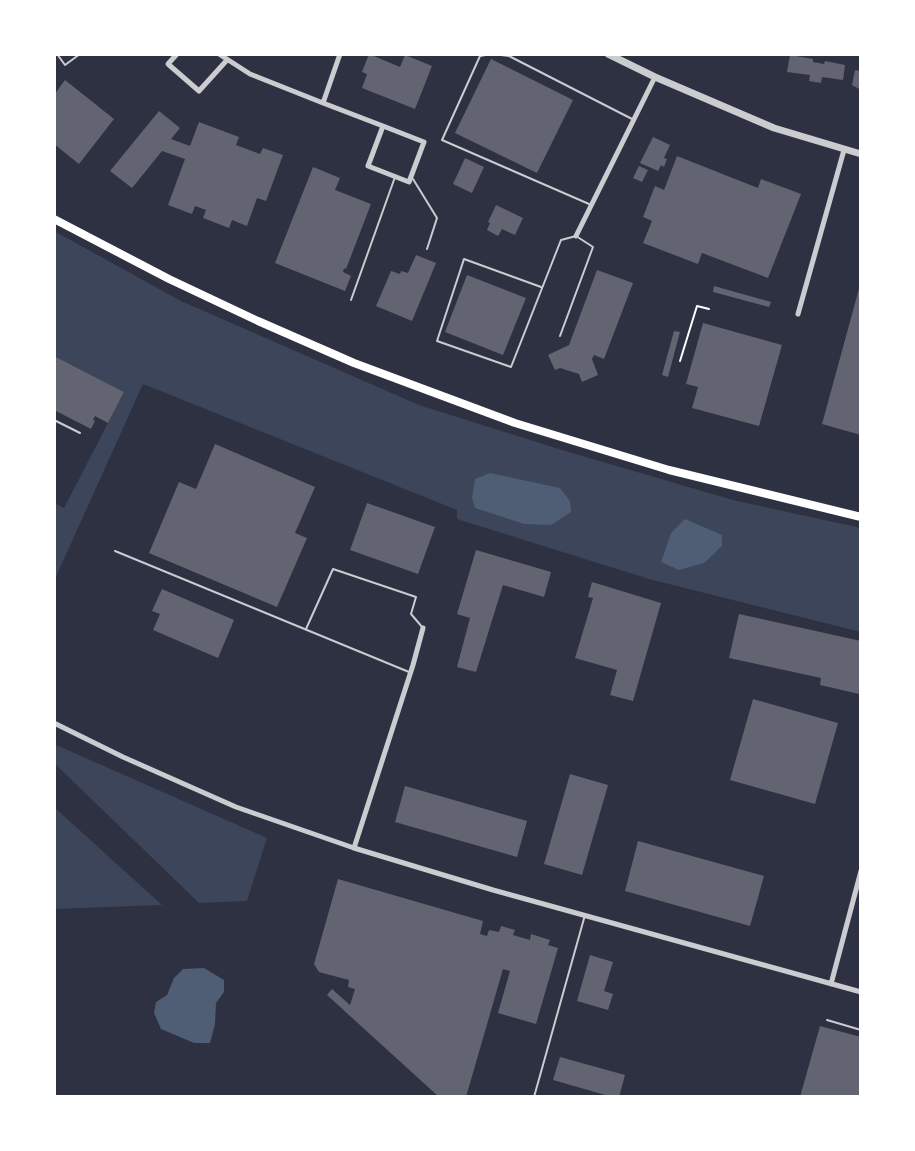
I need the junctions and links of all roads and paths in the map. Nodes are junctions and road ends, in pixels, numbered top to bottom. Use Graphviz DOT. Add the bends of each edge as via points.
graph roads {
  1 [pos="57,54"];
  2 [pos="80,54"];
  3 [pos="177,54"];
  4 [pos="219,54"];
  5 [pos="340,54"];
  6 [pos="492,54"];
  7 [pos="608,54"];
  8 [pos="227,60"];
  9 [pos="655,77"];
  10 [pos="323,104"];
  11 [pos="634,120"];
  12 [pos="383,126"];
  13 [pos="844,150"];
  14 [pos="861,154"];
  15 [pos="411,176"];
  16 [pos="395,177"];
  17 [pos="592,205"];
  18 [pos="54,219"];
  19 [pos="576,236"];
  20 [pos="427,249"];
  21 [pos="541,287"];
  22 [pos="351,300"];
  23 [pos="709,309"];
  24 [pos="798,314"];
  25 [pos="560,336"];
  26 [pos="680,361"];
  27 [pos="54,420"];
  28 [pos="80,432"];
  29 [pos="861,517"];
  30 [pos="115,551"];
  31 [pos="423,628"];
  32 [pos="306,629"];
  33 [pos="411,673"];
  34 [pos="54,723"];
  35 [pos="354,848"];
  36 [pos="861,870"];
  37 [pos="585,915"];
  38 [pos="831,984"];
  39 [pos="861,992"];
  40 [pos="827,1020"];
  41 [pos="861,1030"];
  42 [pos="534,1097"];
  1 -- 2 [label="lane" via="65,65"];
  3 -- 8 [label="street" via="168,64 199,91"];
  4 -- 8 [label="street"];
  5 -- 10 [label="street"];
  6 -- 11 [label="lane" via="509,56"];
  6 -- 17 [label="lane" via="480,56 442,140"];
  7 -- 9 [label="street"];
  8 -- 10 [label="street" via="250,74"];
  9 -- 11 [label="street"];
  9 -- 13 [label="street" via="774,128"];
  10 -- 12 [label="street"];
  11 -- 17 [label="street"];
  12 -- 15 [label="street" via="424,142"];
  12 -- 16 [label="street" via="368,166"];
  13 -- 14 [label="street"];
  13 -- 24 [label="street"];
  15 -- 16 [label="street" via="409,182"];
  15 -- 20 [label="lane" via="437,218"];
  16 -- 22 [label="lane"];
  17 -- 19 [label="street"];
  18 -- 29 [label="main road" via="258,321 354,363 515,423 669,470"];
  19 -- 21 [label="lane" via="561,240"];
  19 -- 25 [label="lane" via="593,247"];
  21 -- 21 [label="lane" via="464,259 437,341 511,367"];
  23 -- 26 [label="path" via="697,306"];
  27 -- 28 [label="lane"];
  30 -- 32 [label="lane"];
  31 -- 32 [label="lane" via="411,614 416,597 333,569"];
  31 -- 33 [label="street"];
  32 -- 33 [label="lane"];
  33 -- 35 [label="street"];
  34 -- 35 [label="street" via="236,807"];
  35 -- 37 [label="street"];
  36 -- 38 [label="street"];
  37 -- 38 [label="street"];
  37 -- 42 [label="lane"];
  38 -- 39 [label="street"];
  40 -- 41 [label="lane"];
}
